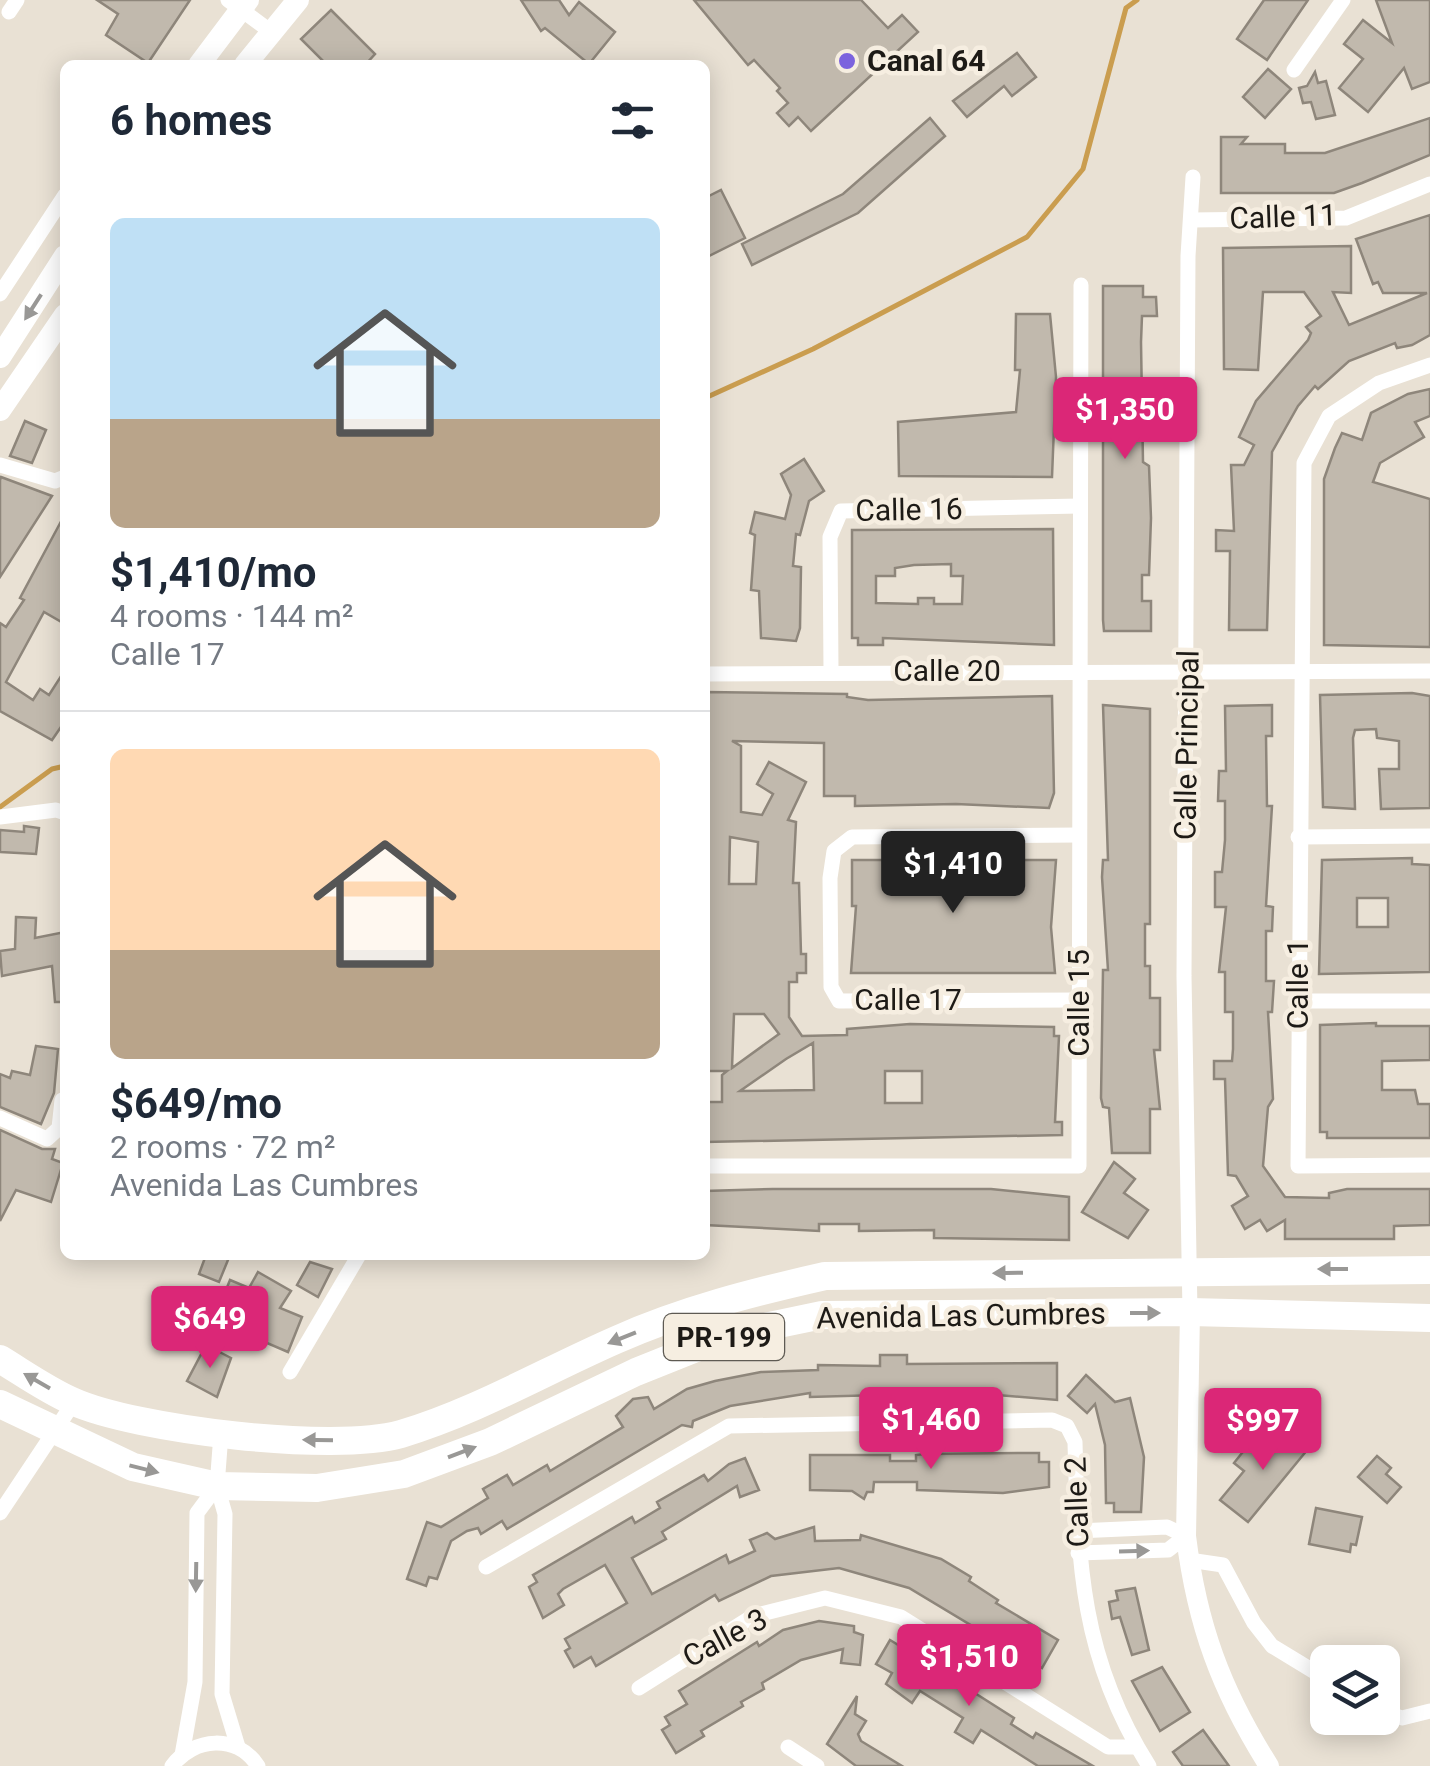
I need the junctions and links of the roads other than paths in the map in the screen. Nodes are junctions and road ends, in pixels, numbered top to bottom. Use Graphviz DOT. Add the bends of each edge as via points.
graph roads {
  1 [pos="298,0"];
  2 [pos="1344,0"];
  3 [pos="239,2"];
  4 [pos="270,31"];
  5 [pos="202,60"];
  6 [pos="249,60"];
  7 [pos="1294,70"];
  8 [pos="1193,177"];
  9 [pos="1430,184"];
  10 [pos="60,202"];
  11 [pos="1190,220"];
  12 [pos="60,264"];
  13 [pos="1081,286"];
  14 [pos="0,294"];
  15 [pos="60,322"];
  16 [pos="0,357"];
  17 [pos="1430,365"];
  18 [pos="0,410"];
  19 [pos="0,465"];
  20 [pos="60,479"];
  21 [pos="1080,506"];
  22 [pos="1298,670"];
  23 [pos="830,671"];
  24 [pos="1079,671"];
  25 [pos="1430,671"];
  26 [pos="1188,672"];
  27 [pos="710,674"];
  28 [pos="60,811"];
  29 [pos="0,817"];
  30 [pos="1079,835"];
  31 [pos="1430,836"];
  32 [pos="1298,837"];
  33 [pos="1079,1000"];
  34 [pos="1298,1001"];
  35 [pos="1430,1001"];
  36 [pos="0,1118"];
  37 [pos="60,1119"];
  38 [pos="1430,1165"];
  39 [pos="710,1166"];
  40 [pos="356,1260"];
  41 [pos="1190,1270"];
  42 [pos="1430,1270"];
  43 [pos="1190,1312"];
  44 [pos="1430,1318"];
  45 [pos="0,1359"];
  46 [pos="290,1372"];
  47 [pos="74,1402"];
  48 [pos="0,1404"];
  49 [pos="54,1432"];
  50 [pos="221,1434"];
  51 [pos="217,1486"];
  52 [pos="0,1513"];
  53 [pos="1077,1530"];
  54 [pos="1186,1536"];
  55 [pos="1078,1553"];
  56 [pos="1189,1560"];
  57 [pos="486,1567"];
  58 [pos="1310,1669"];
  59 [pos="638,1688"];
  60 [pos="1430,1711"];
  61 [pos="1400,1717"];
  62 [pos="238,1747"];
  63 [pos="788,1747"];
  64 [pos="1137,1747"];
  65 [pos="177,1760"];
  66 [pos="258,1766"];
  67 [pos="816,1766"];
  68 [pos="1149,1766"];
  69 [pos="1269,1766"];
  1 -- 4 [label="main road"];
  2 -- 7 [label="street"];
  3 -- 4 [label="street"];
  3 -- 5 [label="main road"];
  4 -- 6 [label="main road"];
  8 -- 11 [label="street, Calle Principal"];
  9 -- 11 [label="street, Calle 11" via="1346,218"];
  10 -- 14 [label="street"];
  11 -- 26 [label="street, Calle Principal"];
  12 -- 16 [label="main road, one-way"];
  13 -- 21 [label="street, Calle 15"];
  15 -- 18 [label="main road"];
  17 -- 22 [label="street, Calle 1" via="1379,383 1330,416 1304,463"];
  19 -- 20 [label="street"];
  21 -- 23 [label="street, Calle 16" via="841,511 830,537"];
  21 -- 24 [label="street, Calle 15"];
  22 -- 25 [label="street"];
  22 -- 26 [label="street"];
  22 -- 32 [label="street, Calle 1"];
  23 -- 24 [label="street, Calle 20"];
  23 -- 27 [label="street, Calle 20"];
  24 -- 26 [label="street, Calle 20"];
  24 -- 30 [label="street, Calle 15"];
  26 -- 41 [label="street, Calle Principal" via="1184,976"];
  28 -- 29 [label="street"];
  30 -- 33 [label="street, Calle 15"];
  30 -- 33 [label="street, Calle 17" via="852,837 834,850 830,878 830,987 839,1000"];
  31 -- 32 [label="street"];
  32 -- 34 [label="street, Calle 1"];
  33 -- 39 [label="street, Calle 15" via="1079,1166"];
  34 -- 35 [label="street"];
  34 -- 38 [label="street, Calle 1" via="1298,1166"];
  36 -- 37 [label="street" via="48,1139"];
  40 -- 46 [label="street"];
  42 -- 41 [label="highway, Avenida Las Cumbres / PR-199, one-way"];
  41 -- 43 [label="street, Calle Principal"];
  41 -- 50 [label="highway, Avenida Las Cumbres / PR-199, one-way" via="825,1276 709,1305 616,1340 484,1405 396,1435 322,1441"];
  43 -- 44 [label="highway, Avenida Las Cumbres / PR-199"];
  51 -- 43 [label="highway, Avenida Las Cumbres / PR-199, one-way" via="317,1488 404,1474 730,1334 822,1315"];
  43 -- 54 [label="street"];
  47 -- 45 [label="highway, Avenida Las Cumbres / PR-199, one-way"];
  47 -- 49 [label="street"];
  47 -- 50 [label="highway, Avenida Las Cumbres / PR-199"];
  48 -- 49 [label="highway, Avenida Las Cumbres / PR-199"];
  49 -- 51 [label="highway, Avenida Las Cumbres / PR-199, one-way" via="133,1467"];
  49 -- 52 [label="street"];
  50 -- 51 [label="street"];
  51 -- 62 [label="street" via="225,1514 222,1694"];
  51 -- 65 [label="street, one-way" via="197,1514 195,1682"];
  53 -- 54 [label="street" via="1166,1527"];
  53 -- 55 [label="street, Calle 2"];
  53 -- 57 [label="street, Calle 2" via="1076,1442 1066,1426 1052,1420 748,1424 714,1434"];
  55 -- 54 [label="street, one-way" via="1168,1550"];
  54 -- 56 [label="street"];
  55 -- 64 [label="street, Calle 2" via="1091,1640"];
  56 -- 58 [label="street" via="1223,1566 1272,1646"];
  56 -- 69 [label="street" via="1228,1700"];
  59 -- 64 [label="street, Calle 3" via="753,1616 825,1598 902,1617 1108,1747"];
  60 -- 61 [label="street"];
  62 -- 65 [label="street" via="209,1743"];
  62 -- 66 [label="street"];
  63 -- 67 [label="street"];
  64 -- 68 [label="street, Calle 2"];
}
